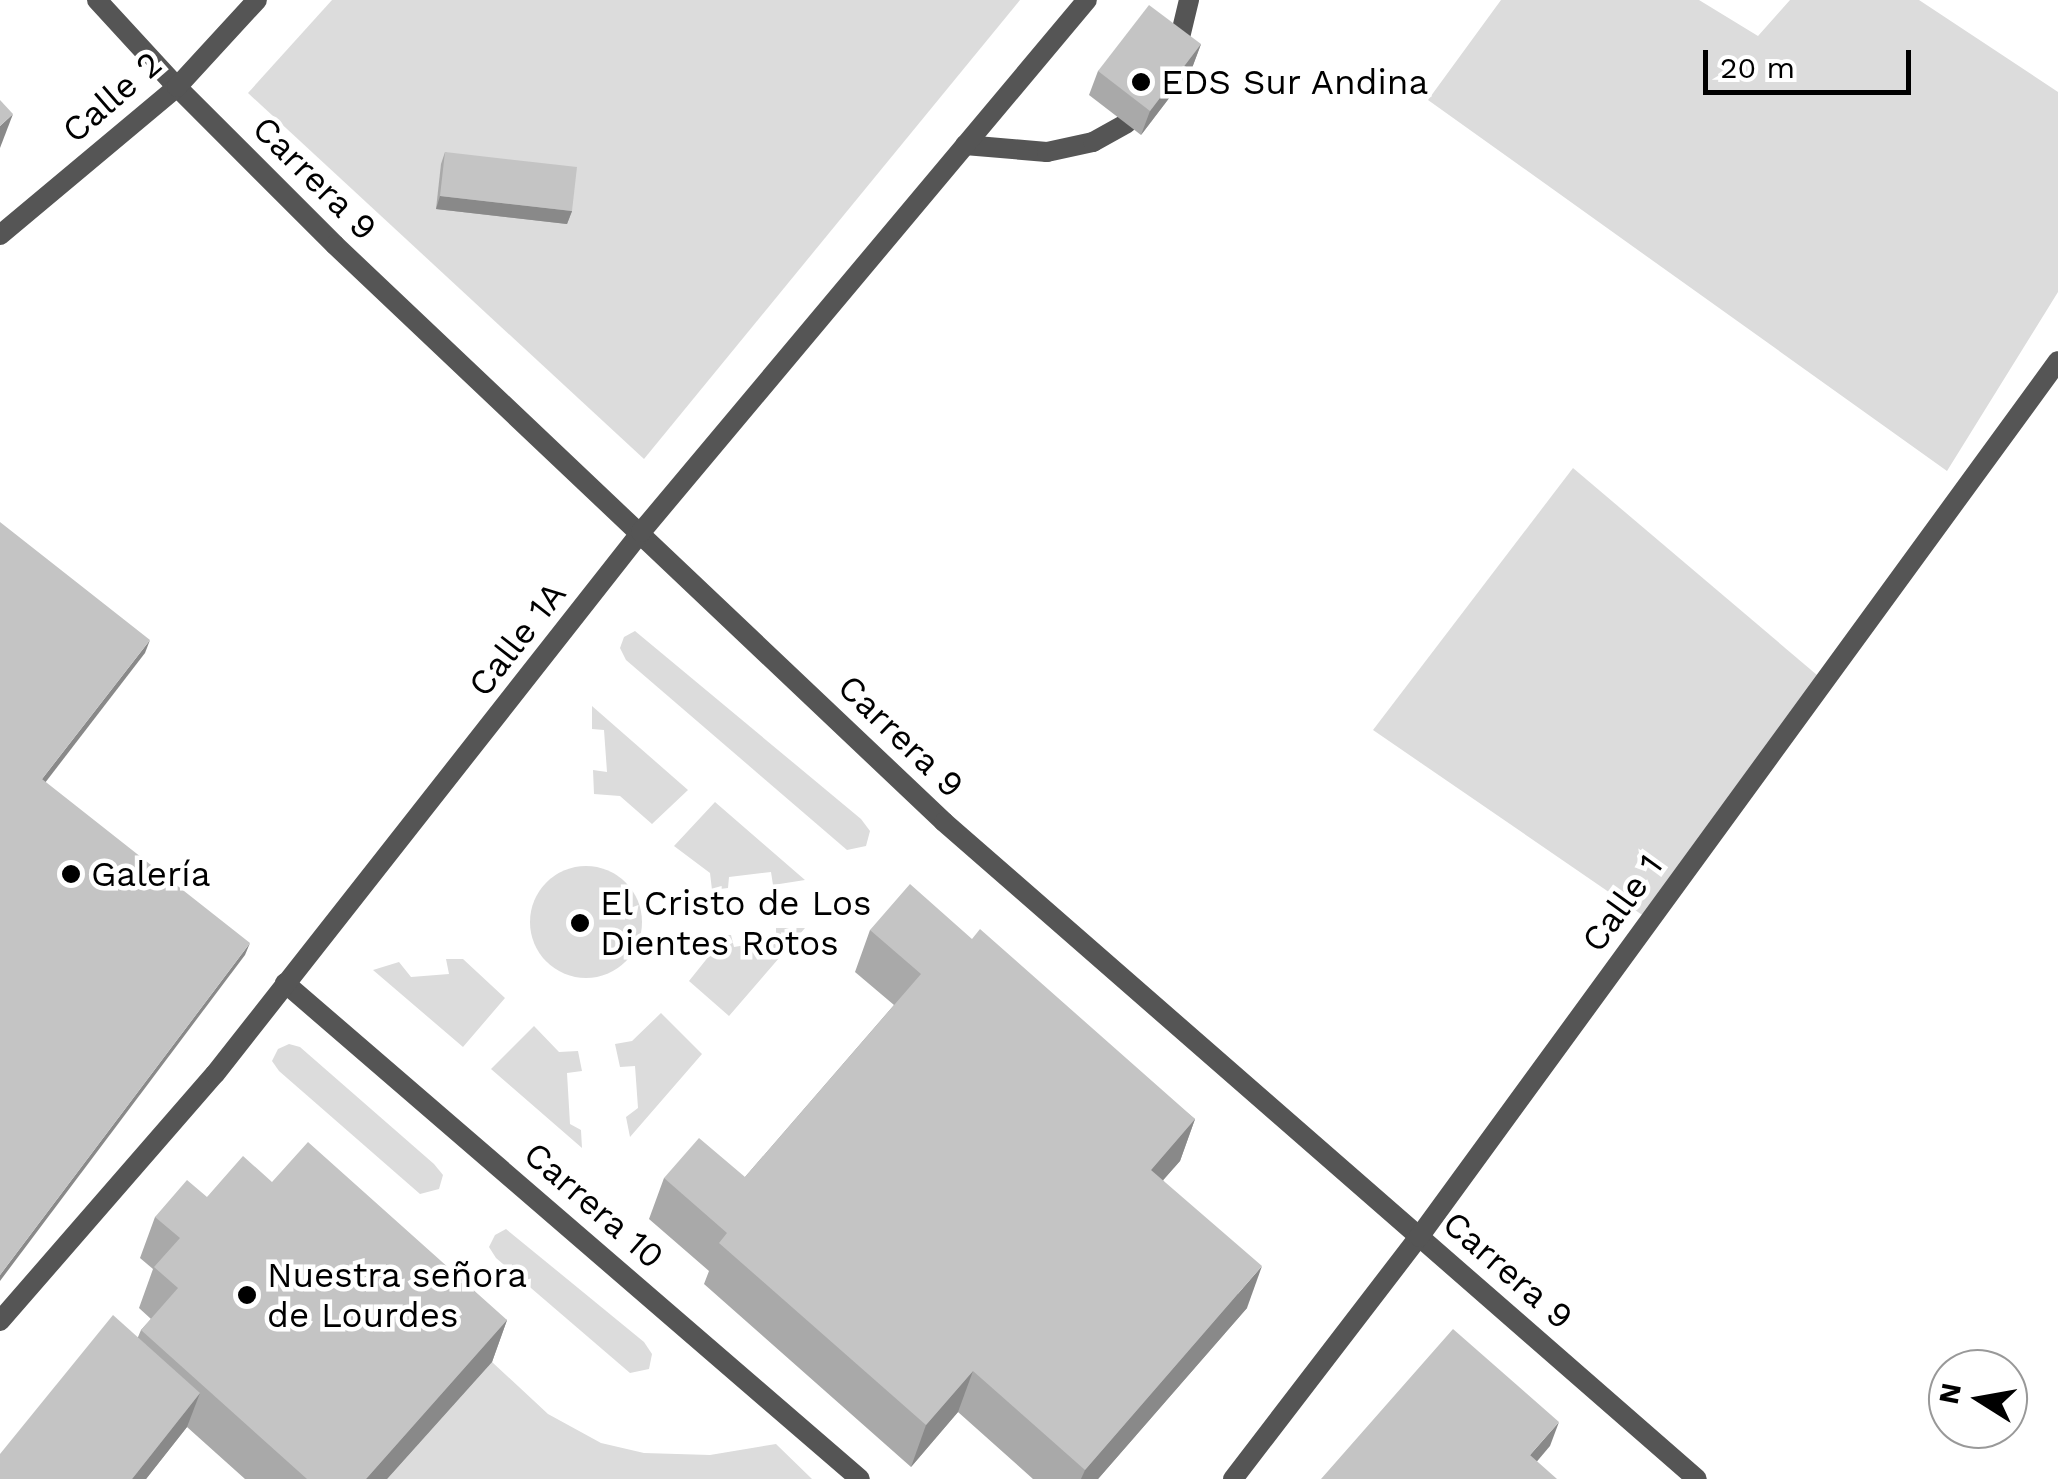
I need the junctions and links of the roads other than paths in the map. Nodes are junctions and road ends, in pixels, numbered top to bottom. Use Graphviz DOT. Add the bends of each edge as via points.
graph roads {
  1 [pos="97,0"];
  2 [pos="257,0"];
  3 [pos="1087,0"];
  4 [pos="1189,0"];
  5 [pos="1175,56"];
  6 [pos="177,87"];
  7 [pos="1126,124"];
  8 [pos="965,145"];
  9 [pos="0,234"];
  10 [pos="2058,361"];
  11 [pos="641,532"];
  12 [pos="285,983"];
  13 [pos="1420,1236"];
  14 [pos="0,1321"];
  15 [pos="860,1479"];
  16 [pos="1232,1479"];
  17 [pos="1698,1479"];
  1 -- 6 [label="street, Carrera 9"];
  2 -- 6 [label="street, Calle 2"];
  3 -- 8 [label="street, Calle 1A"];
  4 -- 5 [label="street"];
  6 -- 9 [label="street, Calle 2"];
  6 -- 11 [label="street, Carrera 9"];
  7 -- 8 [label="street" via="1093,142 1047,152"];
  8 -- 11 [label="street, Calle 1A"];
  10 -- 13 [label="street, Calle 1"];
  11 -- 12 [label="street, Calle 1A"];
  11 -- 13 [label="street, Carrera 9" via="944,822"];
  12 -- 14 [label="street, Calle 1A" via="215,1074"];
  12 -- 15 [label="street, Carrera 10"];
  13 -- 16 [label="street, Calle 1"];
  13 -- 17 [label="street, Carrera 9"];
}
